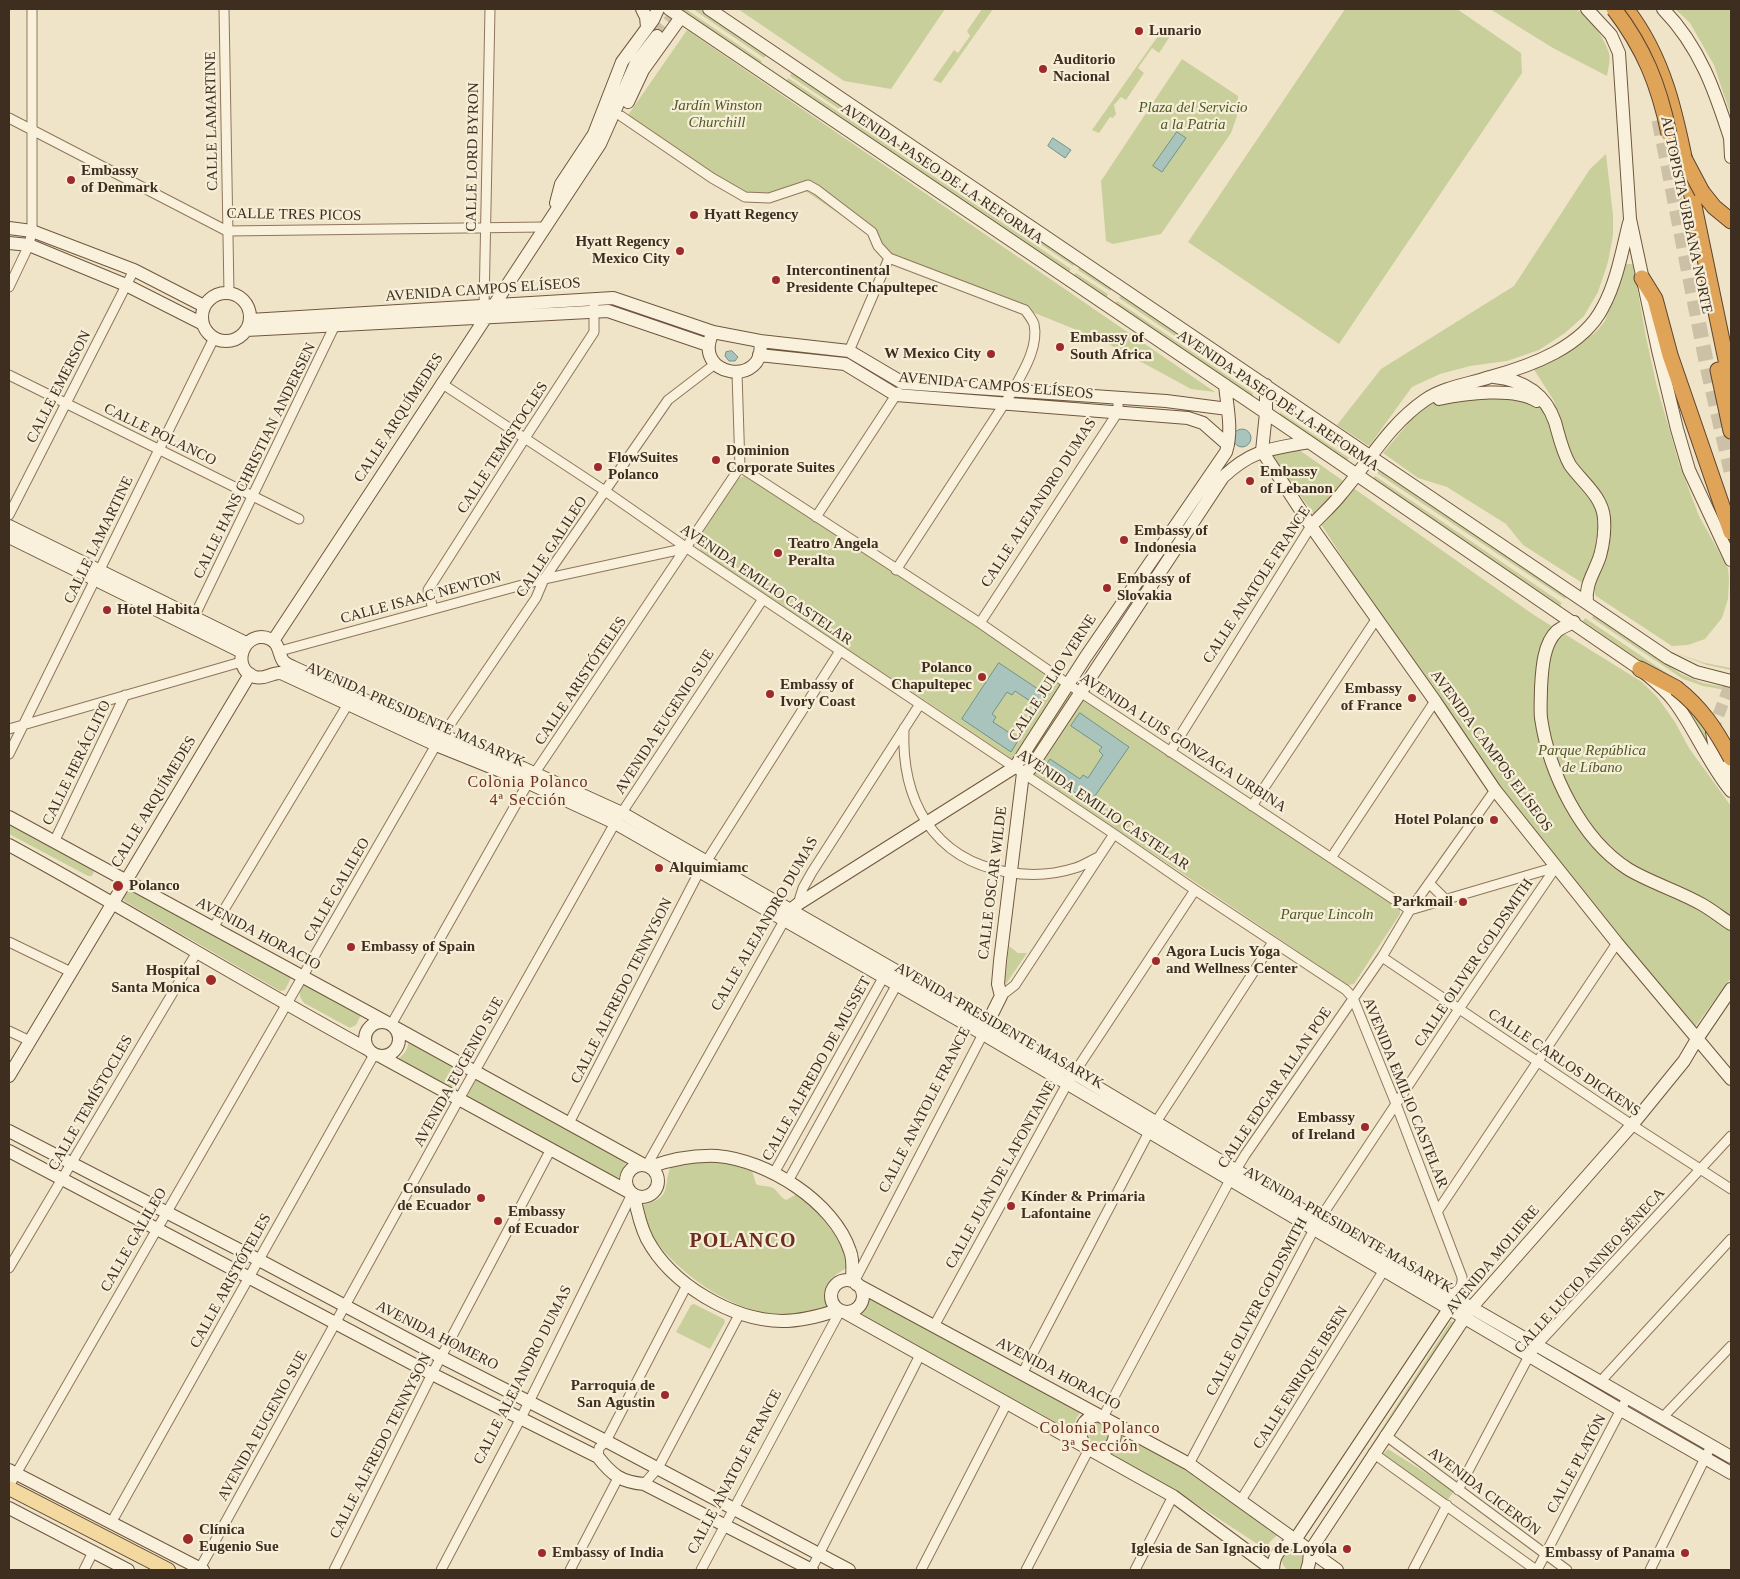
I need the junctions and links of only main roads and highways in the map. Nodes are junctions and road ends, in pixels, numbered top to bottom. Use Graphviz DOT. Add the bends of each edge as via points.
graph roads {
  1 [pos="1614,9"];
  2 [pos="1626,9"];
  3 [pos="1684,158"];
  4 [pos="1731,221"];
  5 [pos="1642,278"];
  6 [pos="1731,384"];
  7 [pos="1731,431"];
  8 [pos="1706,456"];
  9 [pos="1715,498"];
  10 [pos="1726,517"];
  11 [pos="1731,538"];
  12 [pos="1640,669"];
  13 [pos="1731,758"];
  14 [pos="9,1487"];
  15 [pos="168,1570"];
  1 -- 7 [label="highway, AUTOPISTA URBANA NORTE, bridge" via="1646,58 1664,107"];
  2 -- 3 [label="highway, AUTOPISTA URBANA NORTE" via="1645,36 1667,85"];
  3 -- 4 [label="highway, bridge" via="1708,200"];
  3 -- 6 [label="highway, AUTOPISTA URBANA NORTE, bridge"];
  5 -- 8 [label="highway" via="1655,298 1681,387"];
  8 -- 9 [label="highway" via="1706,471"];
  8 -- 10 [label="highway"];
  9 -- 10 [label="highway"];
  9 -- 11 [label="highway"];
  10 -- 11 [label="highway"];
  12 -- 13 [label="highway, bridge" via="1675,694 1693,702 1708,719"];
  14 -- 15 [label="main road"];
}
